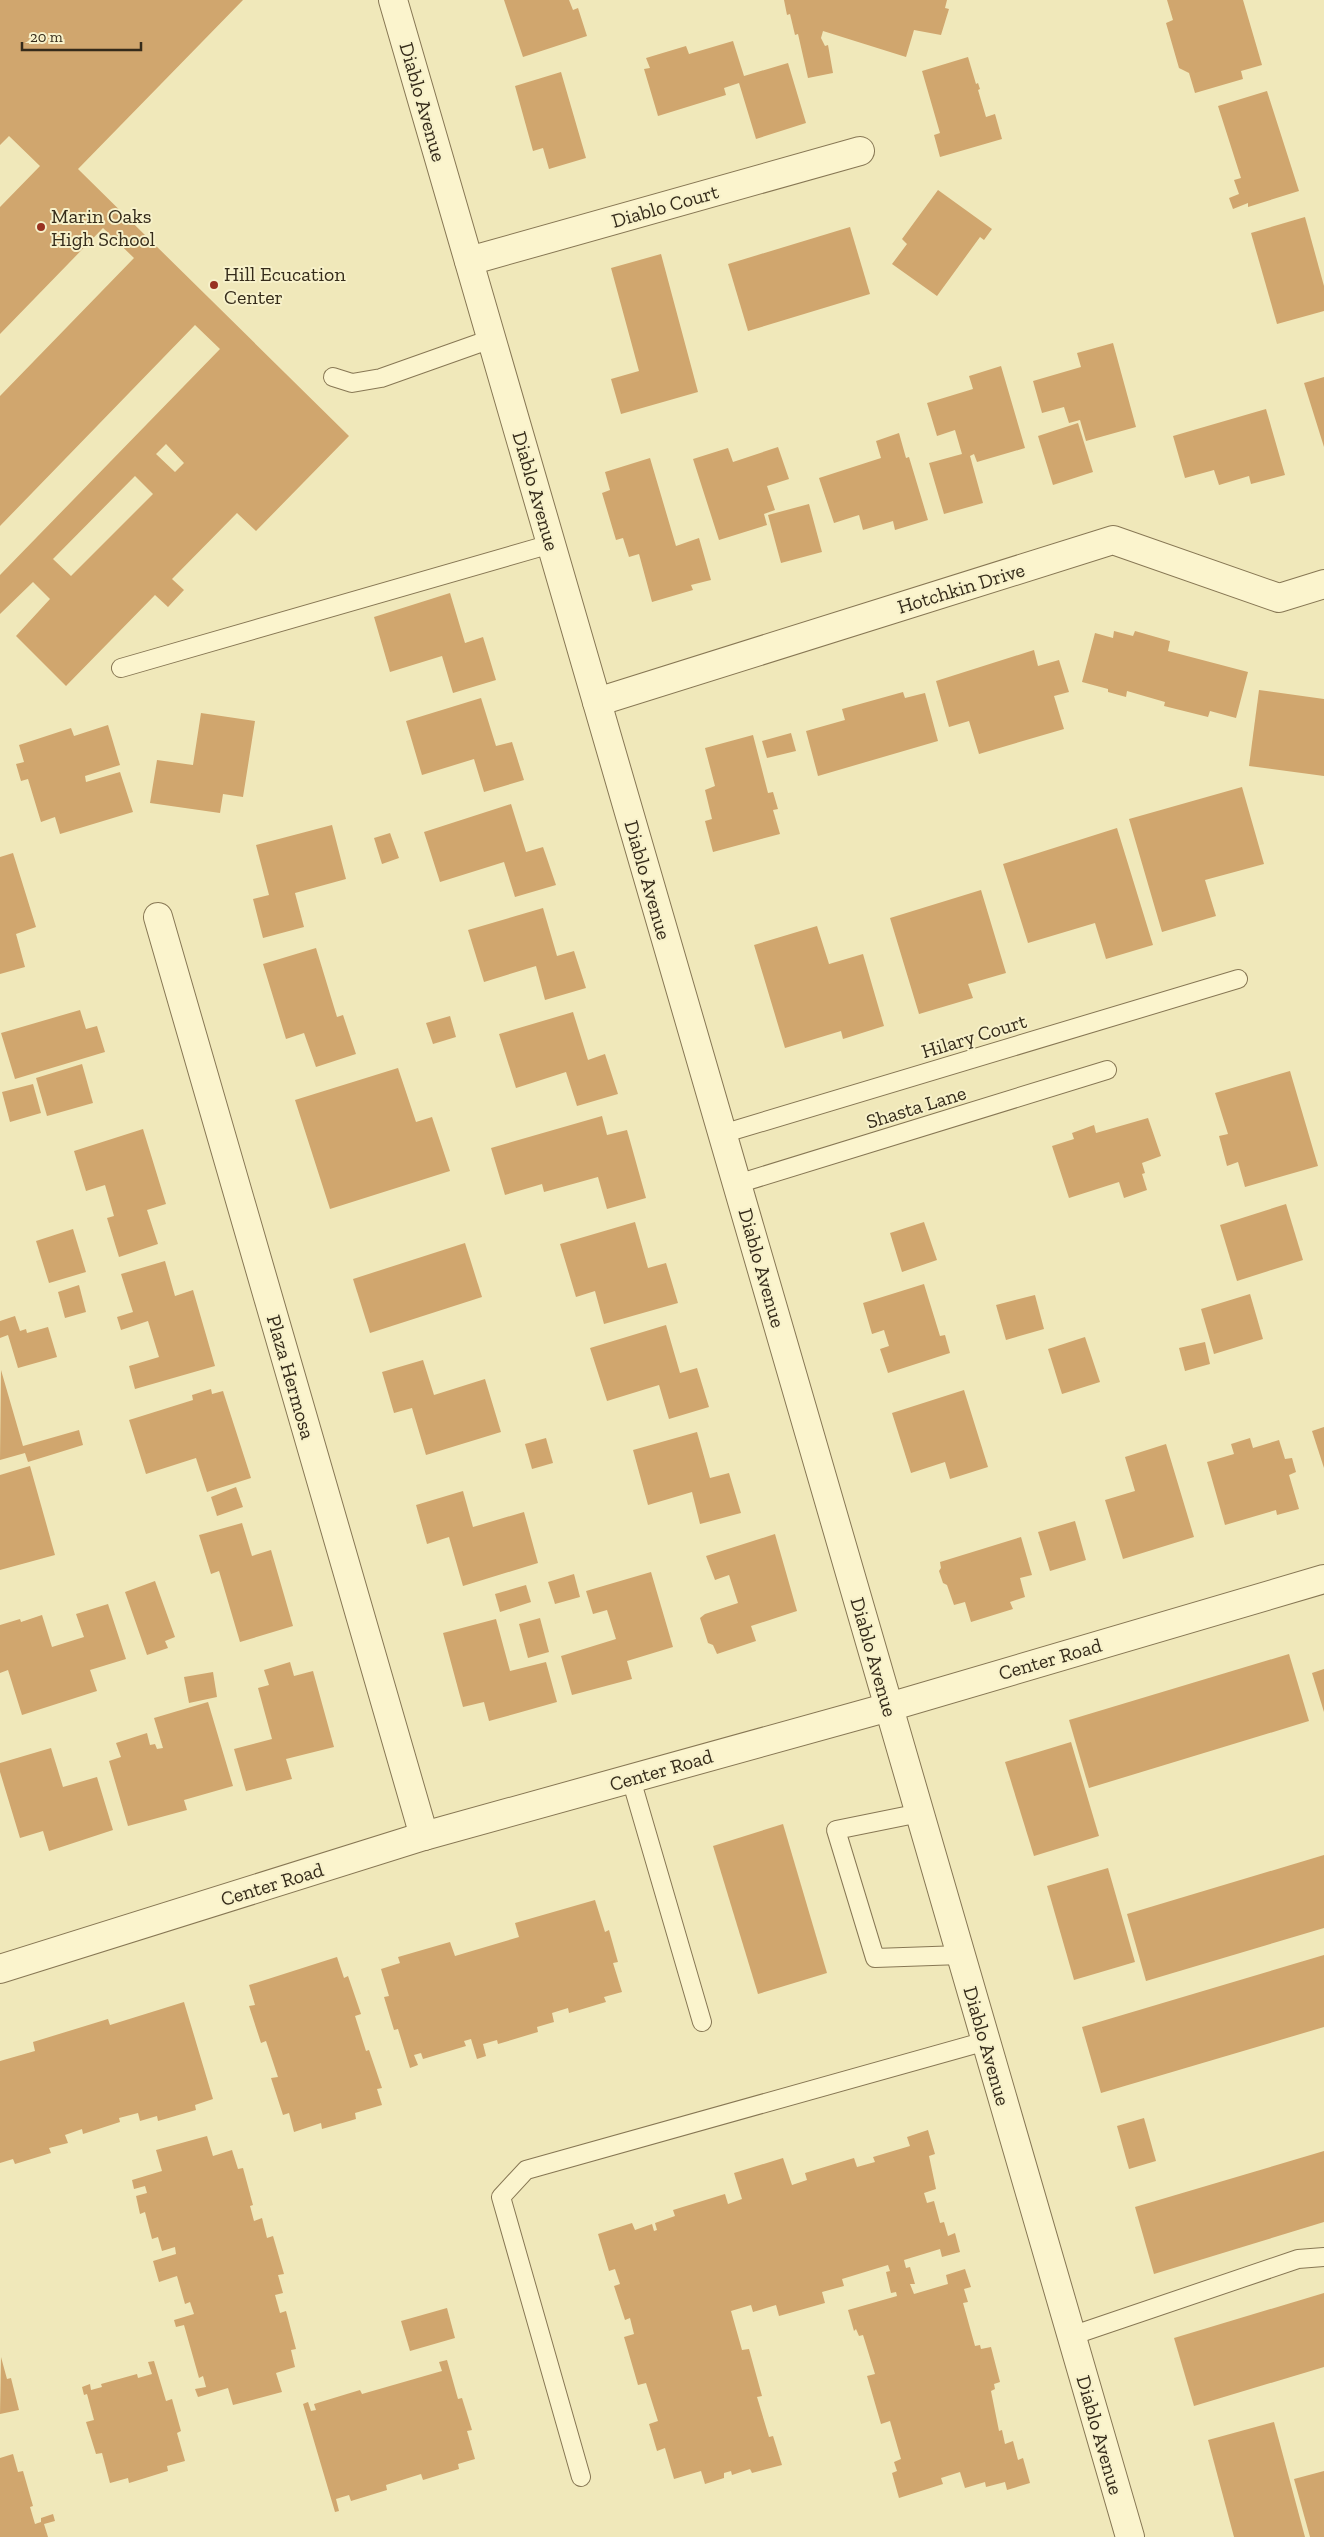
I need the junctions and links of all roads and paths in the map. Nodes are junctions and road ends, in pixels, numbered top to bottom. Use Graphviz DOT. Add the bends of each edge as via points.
graph roads {
  1 [pos="393,0"];
  2 [pos="860,151"];
  3 [pos="469,261"];
  4 [pos="491,339"];
  5 [pos="332,377"];
  6 [pos="551,544"];
  7 [pos="1324,584"];
  8 [pos="121,668"];
  9 [pos="597,702"];
  10 [pos="158,917"];
  11 [pos="1238,979"];
  12 [pos="1107,1070"];
  13 [pos="722,1134"];
  14 [pos="737,1184"];
  15 [pos="1324,1579"];
  16 [pos="889,1707"];
  17 [pos="632,1779"];
  18 [pos="920,1813"];
  19 [pos="424,1836"];
  20 [pos="961,1954"];
  21 [pos="0,1968"];
  22 [pos="702,2022"];
  23 [pos="986,2041"];
  24 [pos="1324,2257"];
  25 [pos="1071,2336"];
  26 [pos="581,2477"];
  27 [pos="1130,2537"];
  1 -- 3 [label="street, Diablo Avenue"];
  2 -- 3 [label="street, Diablo Court"];
  3 -- 4 [label="street, Diablo Avenue"];
  4 -- 5 [label="lane" via="381,378 352,383"];
  4 -- 6 [label="street, Diablo Avenue"];
  6 -- 8 [label="lane"];
  6 -- 9 [label="street, Diablo Avenue"];
  7 -- 9 [label="street, Hotchkin Drive" via="1279,598 1113,540"];
  9 -- 13 [label="street, Diablo Avenue"];
  10 -- 19 [label="street, Plaza Hermosa"];
  11 -- 13 [label="lane, Hilary Court"];
  12 -- 14 [label="lane, Shasta Lane"];
  13 -- 14 [label="street, Diablo Avenue"];
  14 -- 16 [label="street, Diablo Avenue"];
  15 -- 16 [label="street, Center Road"];
  16 -- 17 [label="street, Center Road"];
  16 -- 18 [label="street, Diablo Avenue"];
  17 -- 19 [label="street, Center Road"];
  17 -- 22 [label="lane"];
  18 -- 20 [label="street, Diablo Avenue"];
  18 -- 20 [label="lane" via="836,1830 875,1958"];
  19 -- 21 [label="street, Center Road"];
  20 -- 23 [label="street, Diablo Avenue"];
  23 -- 25 [label="street, Diablo Avenue"];
  23 -- 26 [label="lane" via="526,2170 520,2176 501,2197"];
  24 -- 25 [label="lane" via="1298,2259"];
  25 -- 27 [label="street, Diablo Avenue"];
}
